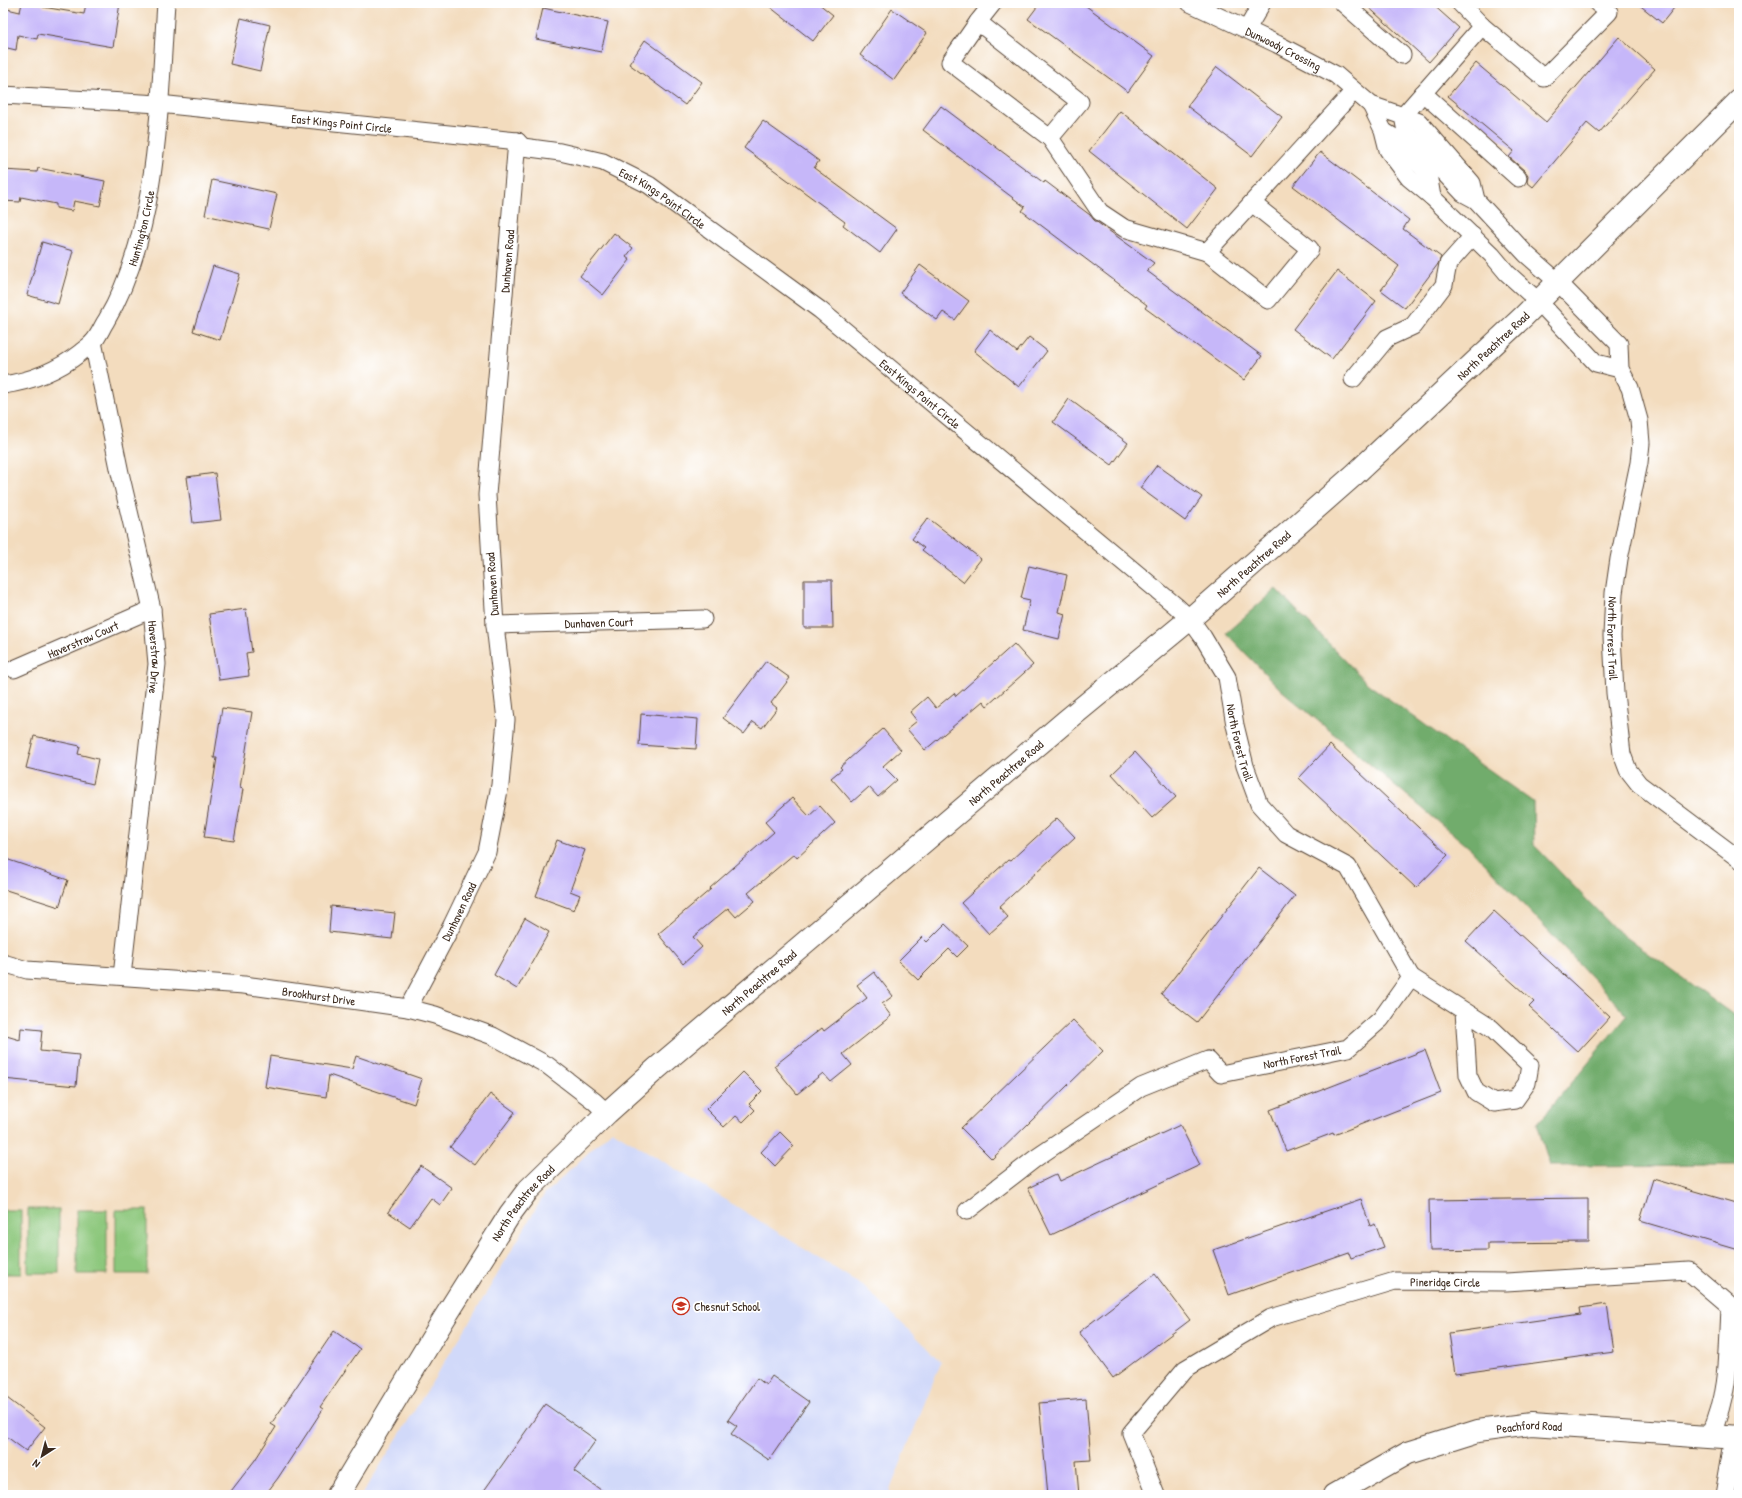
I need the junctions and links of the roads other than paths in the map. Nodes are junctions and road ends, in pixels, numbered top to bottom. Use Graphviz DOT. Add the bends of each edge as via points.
graph roads {
  1 [pos="166,3"];
  2 [pos="993,3"];
  3 [pos="1190,3"];
  4 [pos="1262,3"];
  5 [pos="1343,3"];
  6 [pos="1460,3"];
  7 [pos="1597,3"];
  8 [pos="978,22"];
  9 [pos="1482,26"];
  10 [pos="1247,29"];
  11 [pos="1402,55"];
  12 [pos="1354,90"];
  13 [pos="1424,93"];
  14 [pos="3,95"];
  15 [pos="1739,102"];
  16 [pos="159,104"];
  17 [pos="1371,105"];
  18 [pos="1403,116"];
  19 [pos="1050,138"];
  20 [pos="517,141"];
  21 [pos="1518,178"];
  22 [pos="1252,203"];
  23 [pos="1473,236"];
  24 [pos="1207,252"];
  25 [pos="1558,282"];
  26 [pos="1539,302"];
  27 [pos="93,342"];
  28 [pos="1620,369"];
  29 [pos="1353,379"];
  30 [pos="3,384"];
  31 [pos="152,609"];
  32 [pos="702,619"];
  33 [pos="1190,619"];
  34 [pos="495,625"];
  35 [pos="14,669"];
  36 [pos="1739,859"];
  37 [pos="3,963"];
  38 [pos="122,976"];
  39 [pos="1411,977"];
  40 [pos="408,1008"];
  41 [pos="1464,1011"];
  42 [pos="607,1113"];
  43 [pos="967,1211"];
  44 [pos="1710,1435"];
  45 [pos="1736,1437"];
  46 [pos="338,1495"];
  47 [pos="1156,1495"];
  48 [pos="1334,1495"];
  49 [pos="1724,1495"];
  1 -- 16 [label="street, Huntington Circle"];
  2 -- 8 [label="street"];
  3 -- 10 [label="street, Dunwoody Crossing"];
  4 -- 10 [label="street"];
  5 -- 11 [label="street"];
  6 -- 9 [label="street"];
  7 -- 9 [label="street" via="1608,12 1544,78"];
  8 -- 19 [label="street" via="950,62"];
  8 -- 19 [label="street" via="1080,102"];
  9 -- 13 [label="street"];
  10 -- 12 [label="street, Dunwoody Crossing" via="1336,75"];
  12 -- 17 [label="street, Dunwoody Crossing"];
  12 -- 22 [label="street"];
  13 -- 18 [label="street"];
  13 -- 21 [label="street"];
  14 -- 16 [label="street, East Kings Point Circle"];
  15 -- 25 [label="street, North Peachtree Road"];
  16 -- 20 [label="street, East Kings Point Circle"];
  16 -- 27 [label="street, Huntington Circle" via="150,189 134,260 117,303"];
  17 -- 18 [label="street, Dunwoody Crossing"];
  17 -- 23 [label="street, Dunwoody Crossing" via="1383,130 1396,138 1428,174 1432,196"];
  18 -- 25 [label="street, Dunwoody Crossing" via="1418,122 1472,184 1476,200 1526,254"];
  19 -- 24 [label="street" via="1100,212 1124,228"];
  20 -- 33 [label="street, East Kings Point Circle" via="523,147 603,162 649,185 820,310"];
  20 -- 34 [label="street, Dunhaven Road" via="487,495"];
  22 -- 24 [label="street"];
  22 -- 24 [label="street" via="1310,249 1268,300"];
  23 -- 26 [label="street, Dunwoody Crossing" via="1507,273"];
  23 -- 29 [label="street" via="1448,264 1444,285 1413,326 1387,338"];
  25 -- 26 [label="street, North Peachtree Road"];
  25 -- 28 [label="street, North Forrest Trail" via="1619,344"];
  26 -- 28 [label="street" via="1596,363"];
  26 -- 33 [label="street, North Peachtree Road" via="1354,475"];
  27 -- 30 [label="street, Huntington Circle" via="69,362 42,376"];
  27 -- 31 [label="street, Haverstraw Drive" via="120,474"];
  28 -- 36 [label="street, North Forrest Trail" via="1630,388 1639,420 1641,443 1619,559 1612,619 1622,754 1628,770 1639,784"];
  31 -- 35 [label="street, Haverstraw Court"];
  31 -- 38 [label="street, Haverstraw Drive" via="157,664"];
  32 -- 34 [label="street, Dunhaven Court"];
  33 -- 39 [label="street, North Forest Trail" via="1227,677 1245,766 1259,804 1286,834 1348,867"];
  33 -- 42 [label="street, North Peachtree Road" via="1042,741"];
  34 -- 40 [label="street, Dunhaven Road" via="506,720 500,785 487,852"];
  37 -- 38 [label="street, Brookhurst Drive" via="27,970"];
  38 -- 40 [label="street, Brookhurst Drive" via="244,985"];
  39 -- 41 [label="street"];
  39 -- 43 [label="street, North Forest Trail" via="1381,1019 1348,1048 1221,1074 1208,1060 1141,1087 1036,1158"];
  40 -- 42 [label="street, Brookhurst Drive" via="493,1036 547,1065"];
  41 -- 41 [label="street" via="1491,1028 1530,1065 1527,1083 1515,1100 1494,1103 1476,1092 1468,1075"];
  42 -- 46 [label="street, North Peachtree Road" via="528,1190 510,1214"];
  44 -- 45 [label="street, Peachford Road"];
  44 -- 47 [label="street, Pineridge Circle" via="1726,1383 1730,1306 1689,1271 1506,1282 1395,1281 1271,1318 1185,1369 1131,1433"];
  44 -- 48 [label="street, Peachford Road" via="1531,1424 1478,1431 1408,1453"];
  45 -- 49 [label="street"];
}
